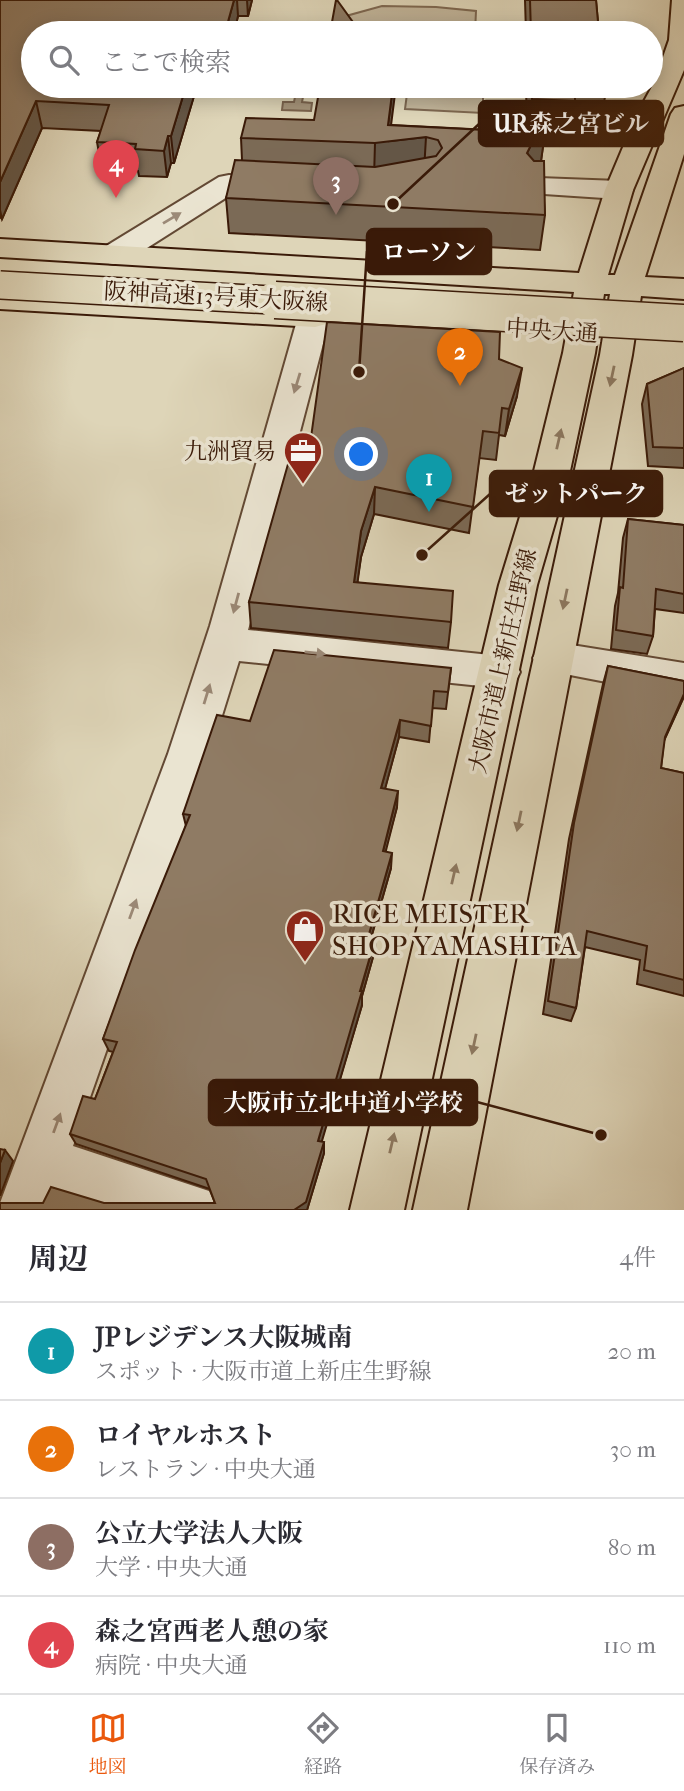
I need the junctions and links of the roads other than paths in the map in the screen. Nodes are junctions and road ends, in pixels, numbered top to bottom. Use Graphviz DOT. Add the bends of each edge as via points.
graph roads {
  1 [pos="684,0"];
  2 [pos="684,24"];
  3 [pos="663,90"];
  4 [pos="659,98"];
  5 [pos="684,114"];
  6 [pos="304,186"];
  7 [pos="539,187"];
  8 [pos="619,190"];
  9 [pos="0,248"];
  10 [pos="114,255"];
  11 [pos="0,263"];
  12 [pos="608,284"];
  13 [pos="0,285"];
  14 [pos="684,289"];
  15 [pos="0,299"];
  16 [pos="684,300"];
  17 [pos="314,317"];
  18 [pos="684,323"];
  19 [pos="599,335"];
  20 [pos="684,340"];
  21 [pos="223,643"];
  22 [pos="553,658"];
  23 [pos="500,672"];
  24 [pos="684,680"];
  25 [pos="43,1162"];
  26 [pos="24,1210"];
  27 [pos="190,1210"];
  28 [pos="377,1210"];
  29 [pos="440,1210"];
  1 -- 2 [label="main road, 大阪市道上新庄生野線"];
  2 -- 3 [label="main road, 大阪市道上新庄生野線"];
  4 -- 8 [label="main road, 大阪市道上新庄生野線"];
  5 -- 12 [label="main road, 大阪市道上新庄生野線"];
  10 -- 6 [label="street, one-way" via="229,183"];
  7 -- 8 [label="street"];
  8 -- 12 [label="main road, 大阪市道上新庄生野線"];
  9 -- 10 [label="main road"];
  10 -- 12 [label="main road"];
  11 -- 16 [label="main road, 阪神高速13号東大阪線"];
  12 -- 14 [label="main road"];
  12 -- 19 [label="main road, 大阪市道上新庄生野線"];
  13 -- 18 [label="main road, 阪神高速13号東大阪線, bridge"];
  15 -- 17 [label="main road, 中央大通"];
  17 -- 19 [label="main road, 中央大通"];
  17 -- 21 [label="street, one-way"];
  19 -- 20 [label="main road, 中央大通"];
  19 -- 22 [label="main road, 大阪市道上新庄生野線, one-way" via="616,355"];
  23 -- 19 [label="main road, 大阪市道上新庄生野線, one-way" via="518,584"];
  21 -- 23 [label="street, one-way"];
  25 -- 21 [label="street, one-way" via="189,754"];
  22 -- 24 [label="street"];
  22 -- 29 [label="main road, 大阪市道上新庄生野線, one-way"];
  28 -- 23 [label="main road, 大阪市道上新庄生野線, one-way"];
  25 -- 26 [label="street"];
  25 -- 27 [label="street"];
}
